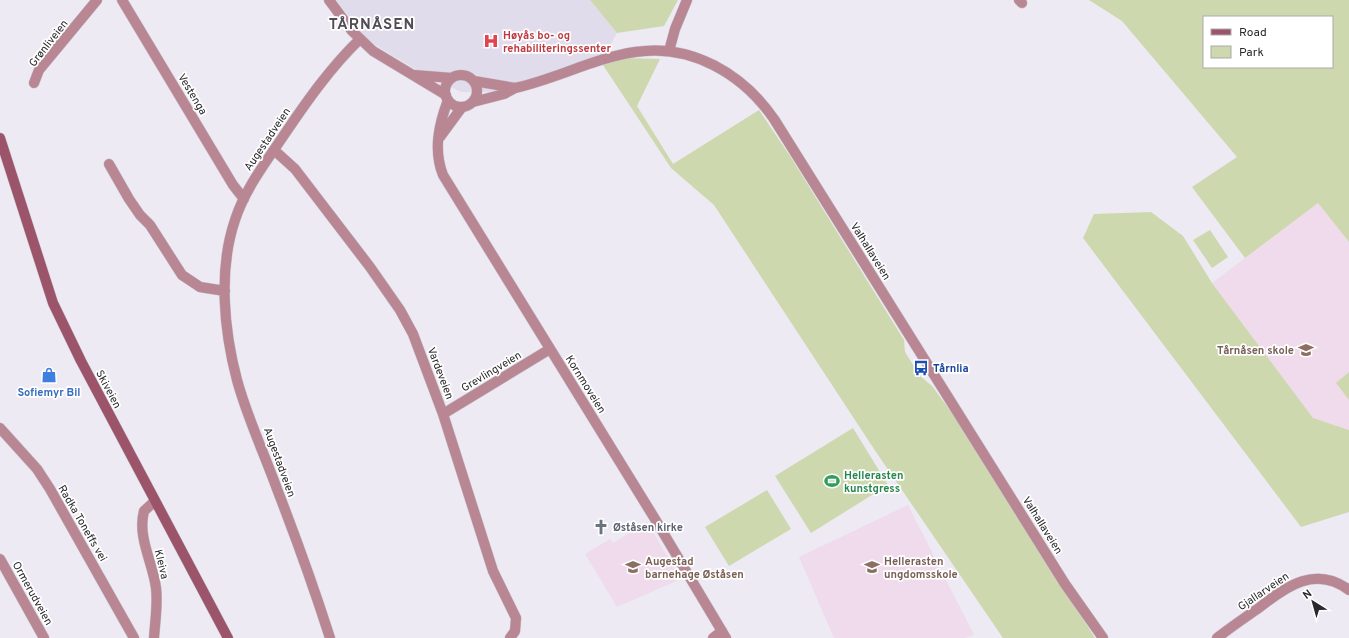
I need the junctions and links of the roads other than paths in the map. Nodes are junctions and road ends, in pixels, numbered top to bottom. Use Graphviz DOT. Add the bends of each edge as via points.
graph roads {
  1 [pos="97,0"];
  2 [pos="122,0"];
  3 [pos="329,0"];
  4 [pos="687,0"];
  5 [pos="360,39"];
  6 [pos="669,51"];
  7 [pos="414,75"];
  8 [pos="452,78"];
  9 [pos="474,81"];
  10 [pos="34,83"];
  11 [pos="515,88"];
  12 [pos="447,98"];
  13 [pos="473,102"];
  14 [pos="462,107"];
  15 [pos="0,138"];
  16 [pos="439,139"];
  17 [pos="274,150"];
  18 [pos="109,164"];
  19 [pos="244,199"];
  20 [pos="225,291"];
  21 [pos="550,349"];
  22 [pos="443,414"];
  23 [pos="0,428"];
  24 [pos="155,501"];
  25 [pos="0,559"];
  26 [pos="1349,590"];
  27 [pos="724,635"];
  28 [pos="44,638"];
  29 [pos="134,638"];
  30 [pos="154,638"];
  31 [pos="228,638"];
  32 [pos="330,638"];
  33 [pos="510,638"];
  34 [pos="712,638"];
  35 [pos="1103,638"];
  36 [pos="1217,638"];
  1 -- 10 [label="street, Grønliveien" via="40,70"];
  2 -- 19 [label="street, Vestenga" via="233,185"];
  3 -- 5 [label="street"];
  4 -- 6 [label="street" via="672,36"];
  5 -- 7 [label="street" via="380,56"];
  5 -- 17 [label="street, Augestadveien" via="324,77"];
  6 -- 11 [label="street, Valhallaveien" via="621,55"];
  6 -- 35 [label="street, Valhallaveien" via="696,58 728,73 746,86 765,106 1065,584"];
  7 -- 8 [label="street"];
  7 -- 12 [label="street"];
  8 -- 9 [label="street" via="461,75"];
  8 -- 12 [label="street" via="446,88"];
  9 -- 11 [label="street, Valhallaveien"];
  9 -- 13 [label="street" via="478,92"];
  11 -- 13 [label="street, Valhallaveien" via="504,94"];
  12 -- 14 [label="street" via="454,105"];
  12 -- 16 [label="street, Kornmoveien"];
  13 -- 14 [label="street"];
  14 -- 16 [label="street"];
  15 -- 24 [label="main road, Skiveien" via="53,303"];
  16 -- 21 [label="street, Kornmoveien" via="438,156 443,175"];
  17 -- 19 [label="street, Augestadveien"];
  17 -- 22 [label="street, Vardeveien" via="295,169 400,310 413,334"];
  18 -- 20 [label="street" via="129,199 150,225 182,275 200,287"];
  19 -- 20 [label="street, Augestadveien" via="232,231 226,262"];
  20 -- 32 [label="street, Augestadveien" via="229,343 238,381 312,581"];
  21 -- 22 [label="street, Grevlingveien"];
  21 -- 27 [label="street, Kornmoveien"];
  22 -- 33 [label="street, Vardeveien" via="493,571 516,618 515,631"];
  23 -- 29 [label="street, Radka Toneffs vei" via="33,464 50,489"];
  24 -- 30 [label="street, Kleiva" via="144,511 143,526 156,588"];
  24 -- 31 [label="main road, Skiveien"];
  25 -- 28 [label="street, Ormerudveien"];
  26 -- 36 [label="street, Gjallarveien" via="1327,580 1297,582 1279,592"];
  27 -- 34 [label="street"];
}
